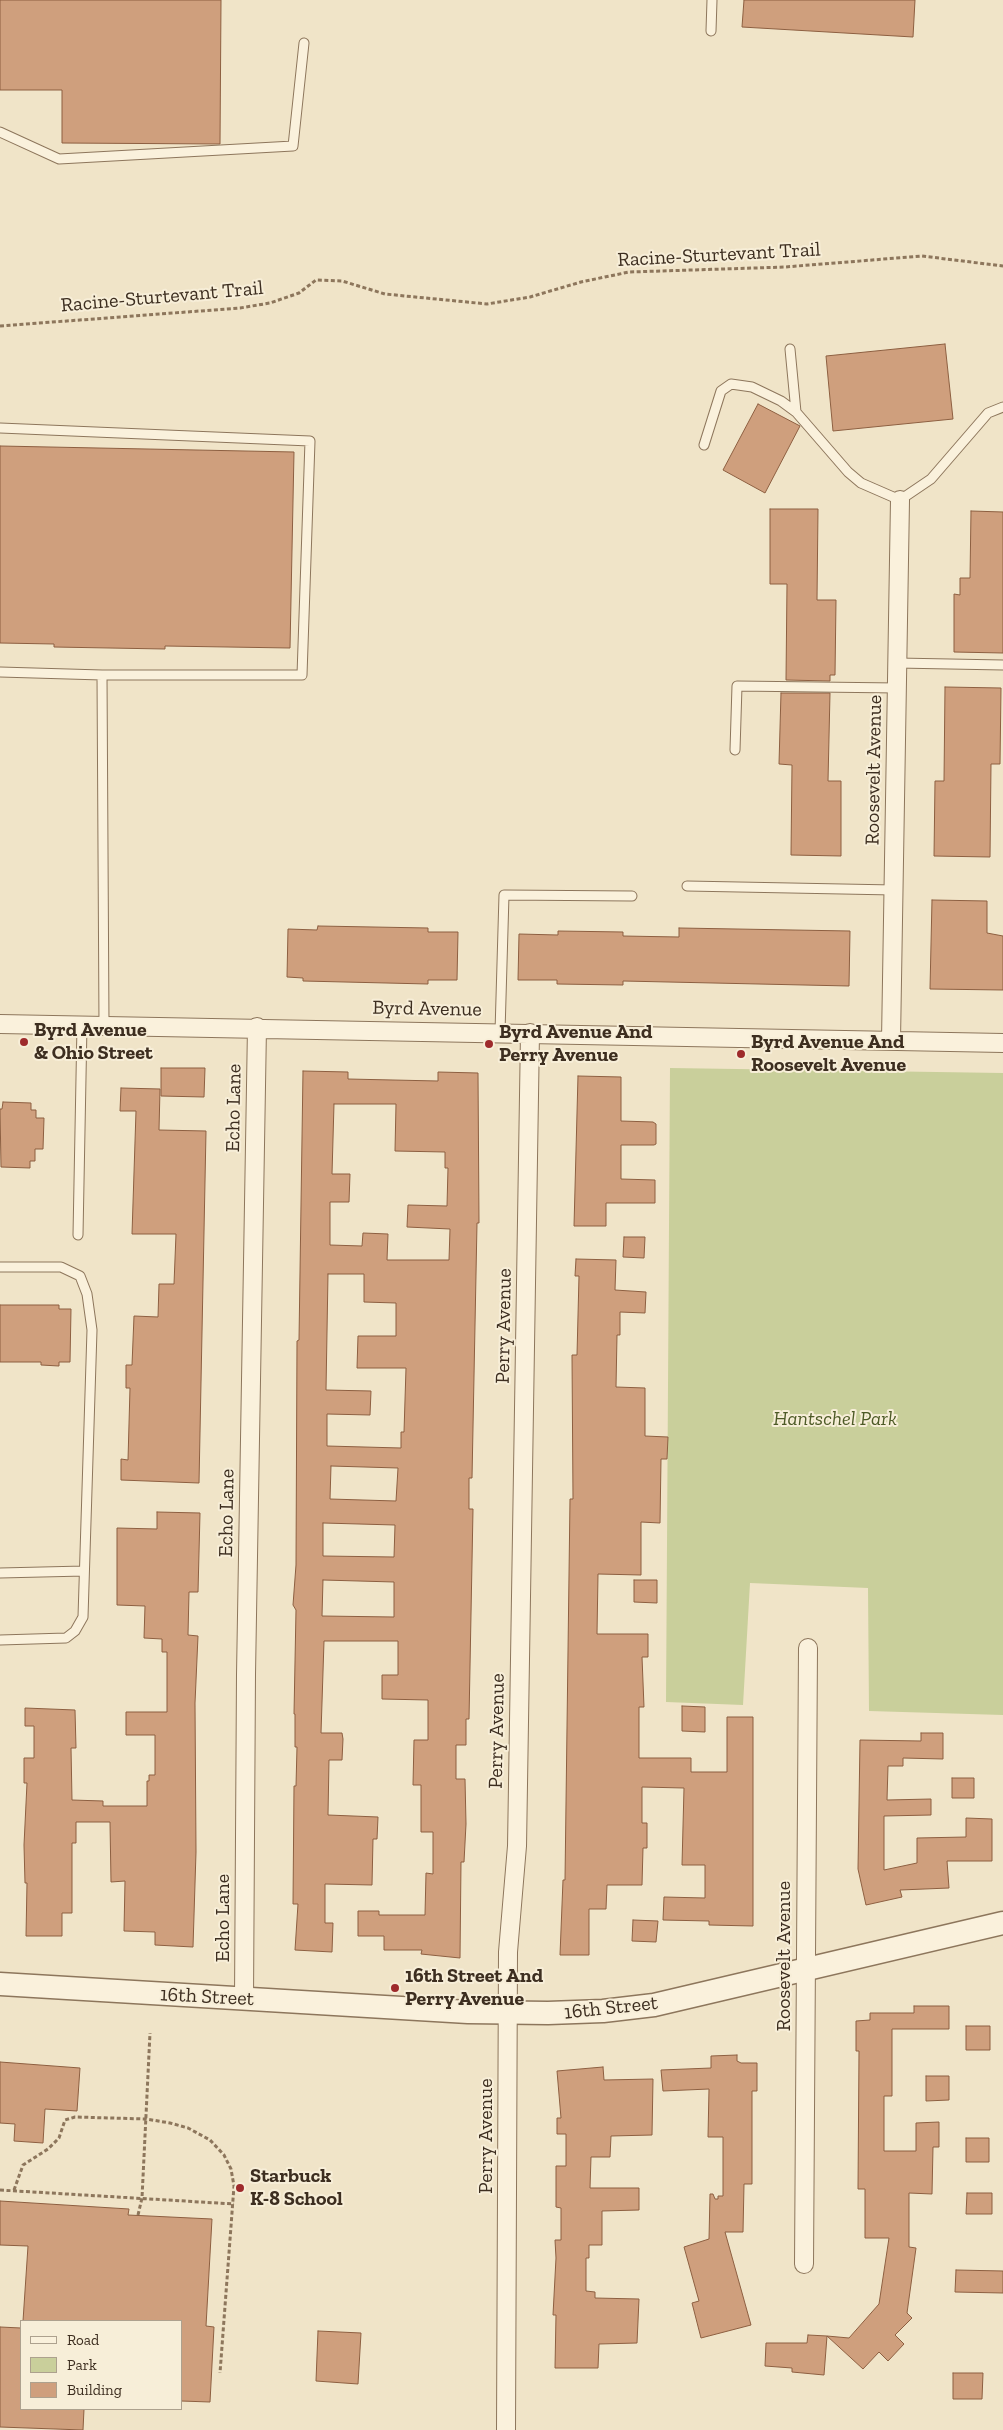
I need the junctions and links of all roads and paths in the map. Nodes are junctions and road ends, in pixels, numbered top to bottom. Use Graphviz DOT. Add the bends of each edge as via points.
graph roads {
  1 [pos="712,0"];
  2 [pos="711,31"];
  3 [pos="304,43"];
  4 [pos="0,132"];
  5 [pos="1003,266"];
  6 [pos="0,326"];
  7 [pos="790,349"];
  8 [pos="1003,407"];
  9 [pos="796,412"];
  10 [pos="0,428"];
  11 [pos="704,445"];
  12 [pos="900,500"];
  13 [pos="897,663"];
  14 [pos="1003,666"];
  15 [pos="0,672"];
  16 [pos="102,674"];
  17 [pos="897,688"];
  18 [pos="735,750"];
  19 [pos="687,886"];
  20 [pos="894,890"];
  21 [pos="632,896"];
  22 [pos="0,1024"];
  23 [pos="82,1025"];
  24 [pos="104,1025"];
  25 [pos="257,1027"];
  26 [pos="500,1032"];
  27 [pos="530,1033"];
  28 [pos="891,1040"];
  29 [pos="1003,1043"];
  30 [pos="78,1235"];
  31 [pos="0,1267"];
  32 [pos="84,1571"];
  33 [pos="0,1573"];
  34 [pos="0,1640"];
  35 [pos="808,1648"];
  36 [pos="1003,1923"];
  37 [pos="805,1970"];
  38 [pos="0,1984"];
  39 [pos="244,1999"];
  40 [pos="508,2013"];
  41 [pos="150,2033"];
  42 [pos="146,2119"];
  43 [pos="0,2190"];
  44 [pos="14,2190"];
  45 [pos="142,2198"];
  46 [pos="234,2204"];
  47 [pos="138,2215"];
  48 [pos="804,2264"];
  49 [pos="220,2373"];
  50 [pos="506,2430"];
  1 -- 2 [label="lane"];
  3 -- 4 [label="lane" via="293,146 59,159"];
  5 -- 6 [label="path, Racine-Sturtevant Trail" via="922,256 785,267 629,272 530,297 487,304 385,294 342,280 316,280 299,293 270,303 240,308"];
  7 -- 9 [label="lane"];
  8 -- 12 [label="lane" via="988,413 931,478"];
  9 -- 11 [label="lane" via="752,387 731,384 721,391"];
  9 -- 12 [label="lane" via="861,483"];
  10 -- 16 [label="lane" via="310,441 302,675"];
  12 -- 13 [label="street, Roosevelt Avenue"];
  13 -- 14 [label="lane"];
  13 -- 17 [label="street, Roosevelt Avenue"];
  15 -- 16 [label="lane"];
  16 -- 24 [label="lane"];
  17 -- 18 [label="lane" via="737,686"];
  17 -- 20 [label="street, Roosevelt Avenue"];
  19 -- 20 [label="lane"];
  20 -- 28 [label="street, Roosevelt Avenue"];
  21 -- 26 [label="lane" via="504,895"];
  22 -- 23 [label="street, Byrd Avenue"];
  23 -- 24 [label="street, Byrd Avenue"];
  23 -- 30 [label="lane"];
  24 -- 25 [label="street, Byrd Avenue"];
  25 -- 26 [label="street, Byrd Avenue"];
  25 -- 39 [label="street, Echo Lane" via="246,1654"];
  26 -- 27 [label="street, Byrd Avenue"];
  27 -- 28 [label="street, Byrd Avenue"];
  27 -- 40 [label="street, Perry Avenue" via="517,1846 508,1952"];
  28 -- 29 [label="street, Byrd Avenue"];
  31 -- 32 [label="lane" via="61,1267 80,1276 87,1294 92,1330"];
  32 -- 33 [label="lane"];
  32 -- 34 [label="lane" via="83,1617 75,1631 66,1638"];
  35 -- 37 [label="street, Roosevelt Avenue"];
  36 -- 37 [label="street, 16th Street"];
  37 -- 40 [label="street, 16th Street" via="654,2005 603,2011"];
  37 -- 48 [label="street, Roosevelt Avenue"];
  38 -- 39 [label="street, 16th Street"];
  39 -- 40 [label="street, 16th Street"];
  40 -- 50 [label="street, Perry Avenue"];
  41 -- 42 [label="path"];
  42 -- 44 [label="path" via="74,2117 65,2120 59,2138 23,2165"];
  42 -- 45 [label="path"];
  42 -- 46 [label="path" via="188,2128 210,2140 224,2155 231,2169"];
  43 -- 44 [label="path"];
  44 -- 45 [label="path"];
  45 -- 46 [label="path"];
  45 -- 47 [label="path"];
  46 -- 49 [label="path"];
}
